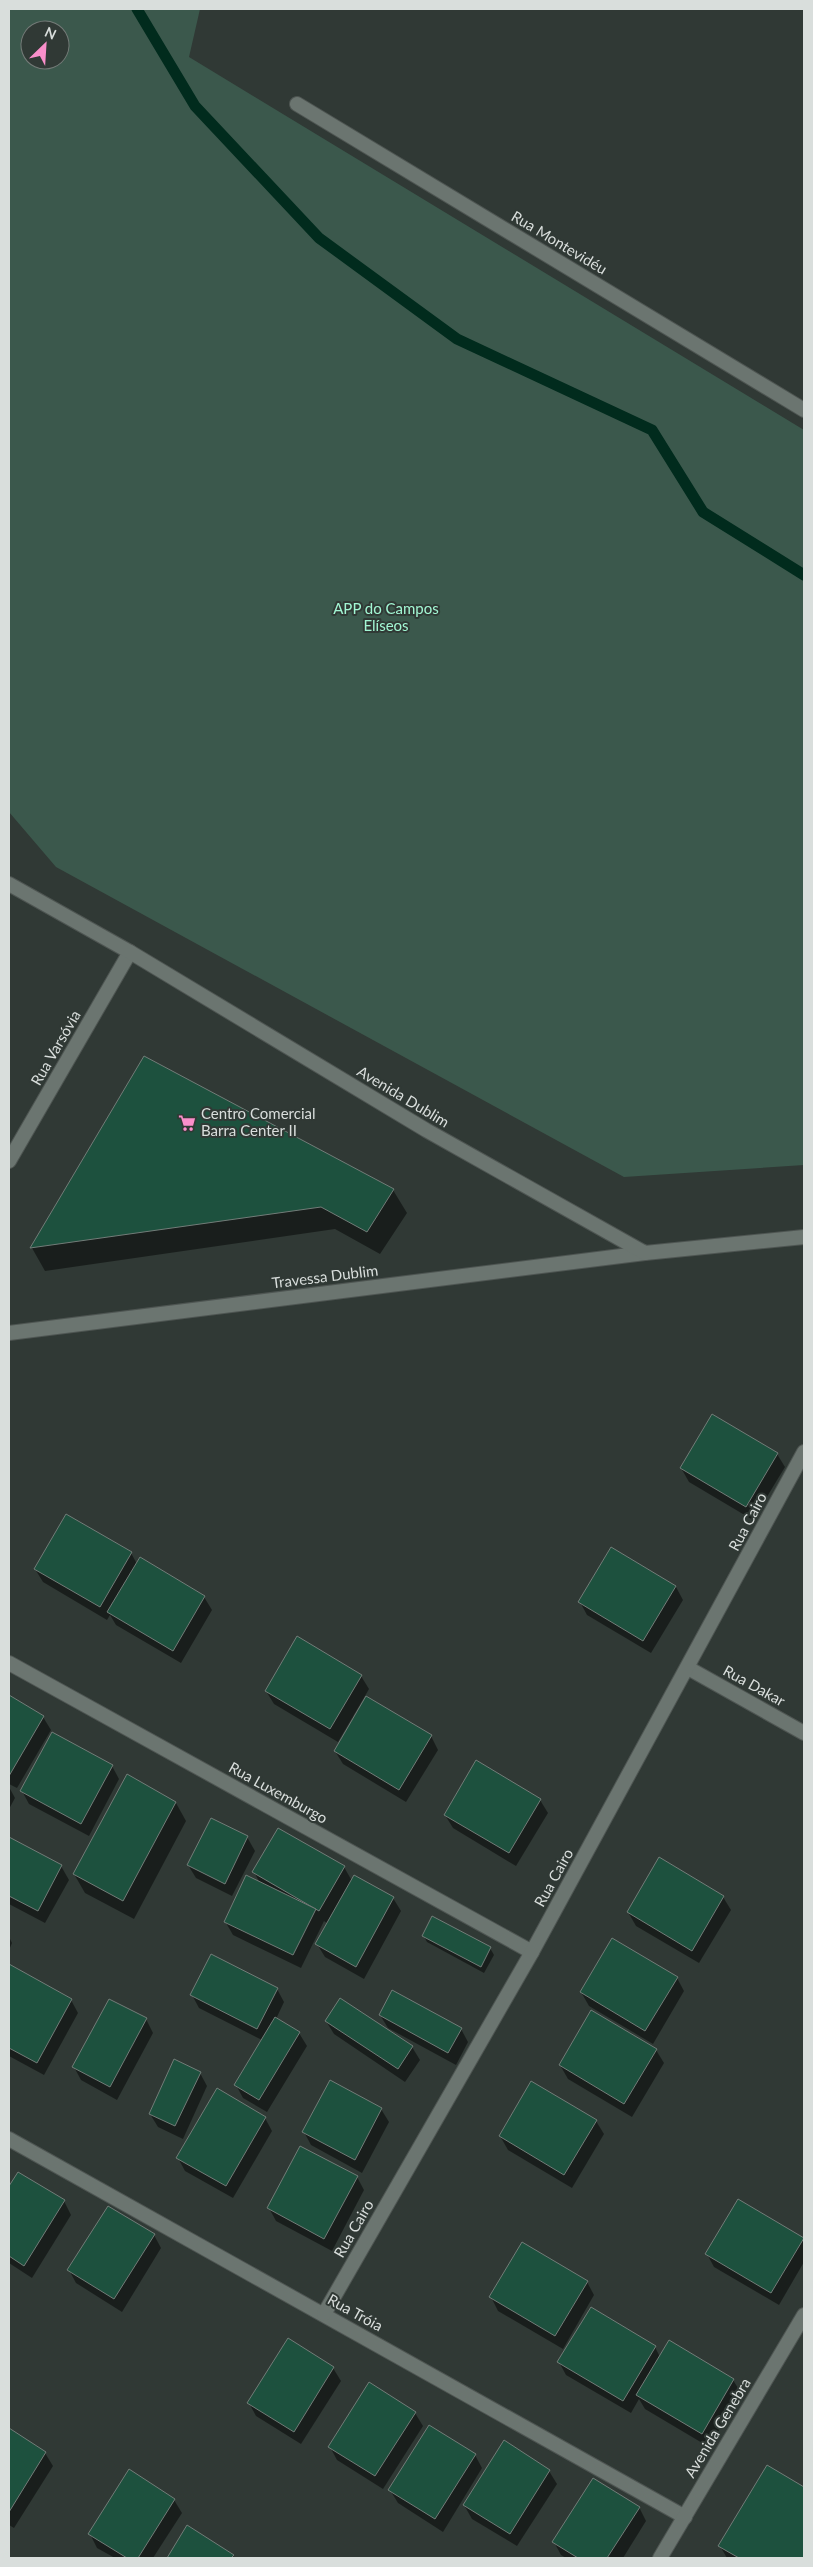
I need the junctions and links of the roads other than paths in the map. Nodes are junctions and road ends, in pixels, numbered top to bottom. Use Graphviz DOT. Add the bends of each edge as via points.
graph roads {
  1 [pos="297,104"];
  2 [pos="804,410"];
  3 [pos="9,884"];
  4 [pos="130,952"];
  5 [pos="9,1161"];
  6 [pos="804,1237"];
  7 [pos="645,1253"];
  8 [pos="9,1333"];
  9 [pos="804,1452"];
  10 [pos="9,1663"];
  11 [pos="688,1668"];
  12 [pos="804,1732"];
  13 [pos="532,1952"];
  14 [pos="9,2139"];
  15 [pos="324,2314"];
  16 [pos="804,2315"];
  17 [pos="685,2517"];
  18 [pos="660,2558"];
  1 -- 2 [label="street, Rua Montevidéu"];
  3 -- 4 [label="street, Avenida Dublim"];
  4 -- 5 [label="street, Rua Varsóvia"];
  4 -- 7 [label="street, Avenida Dublim" via="426,1130"];
  6 -- 7 [label="street"];
  7 -- 8 [label="street, Travessa Dublim"];
  9 -- 11 [label="street, Rua Cairo"];
  10 -- 13 [label="street, Rua Luxemburgo"];
  11 -- 12 [label="street, Rua Dakar"];
  11 -- 13 [label="street, Rua Cairo"];
  13 -- 15 [label="street, Rua Cairo"];
  14 -- 15 [label="street, Rua Tróia"];
  15 -- 17 [label="street, Rua Tróia"];
  16 -- 17 [label="street, Avenida Genebra"];
  17 -- 18 [label="street, Avenida Genebra"];
}
